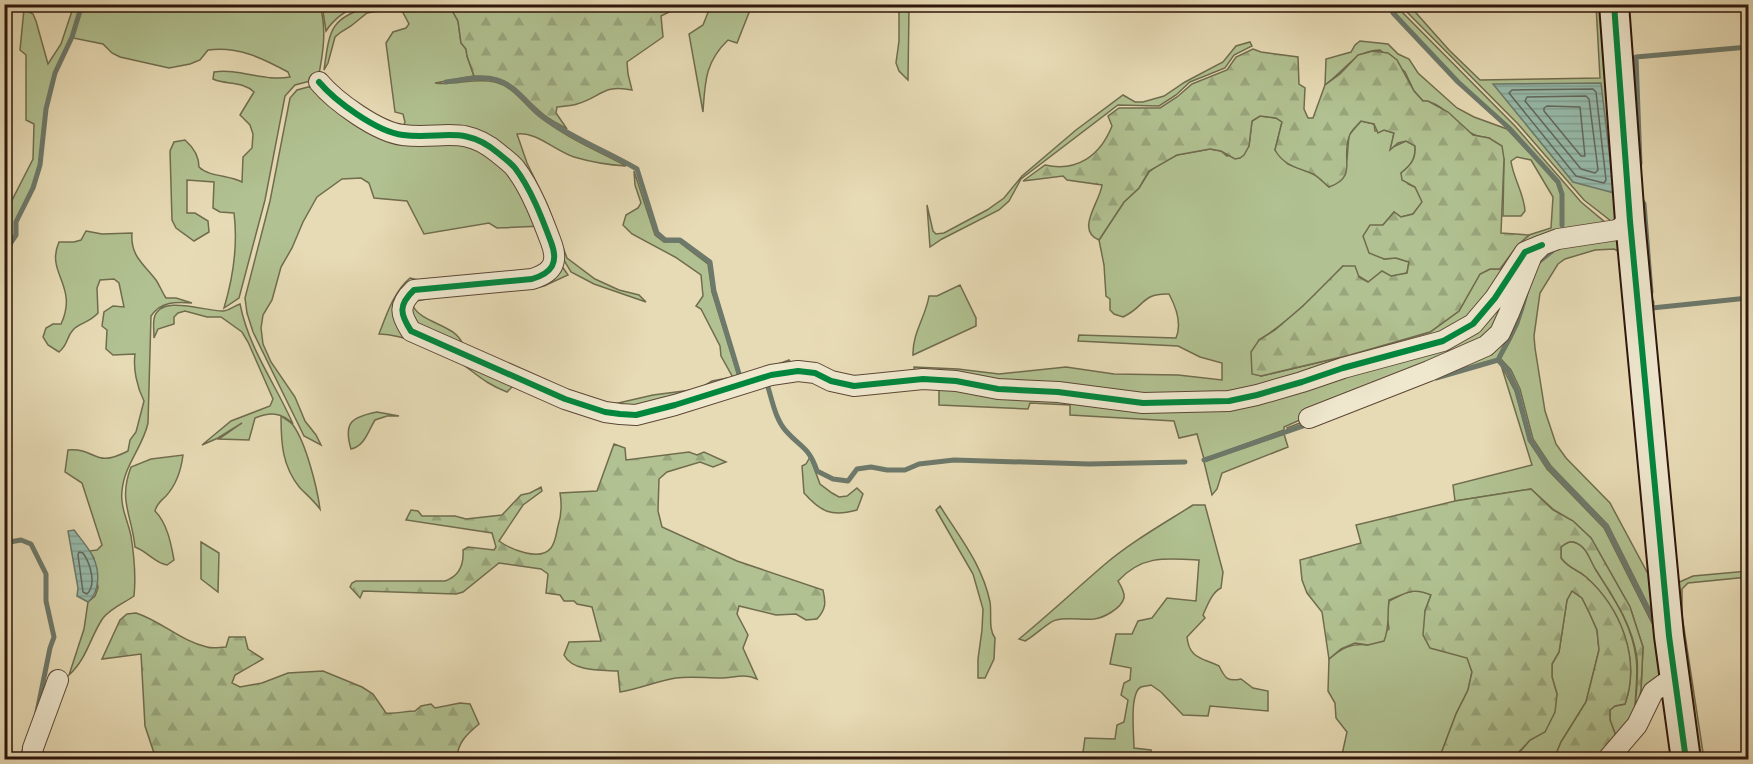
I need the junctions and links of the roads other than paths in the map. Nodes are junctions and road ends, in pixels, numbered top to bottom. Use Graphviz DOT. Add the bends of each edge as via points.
graph roads {
  1 [pos="1614,4"];
  2 [pos="319,82"];
  3 [pos="1630,221"];
  4 [pos="1542,245"];
  5 [pos="1309,418"];
  6 [pos="58,680"];
  7 [pos="1674,681"];
  8 [pos="32,759"];
  9 [pos="1607,759"];
  10 [pos="1686,759"];
  1 -- 3 [label="street"];
  2 -- 4 [label="street" via="328,94 388,131 403,135 456,134 477,139 495,151 515,168 541,215 555,252 553,266 545,275 532,279 414,290 402,309 402,318 411,331 554,394 605,412 636,415 771,375 798,371 854,386 923,379 1143,403 1229,401 1443,341 1473,324 1525,252"];
  3 -- 4 [label="street" via="1617,230 1558,238"];
  3 -- 7 [label="street"];
  4 -- 5 [label="street" via="1532,255 1500,333 1486,346"];
  6 -- 8 [label="street"];
  7 -- 9 [label="street" via="1653,692 1637,725"];
  7 -- 10 [label="street"];
}
